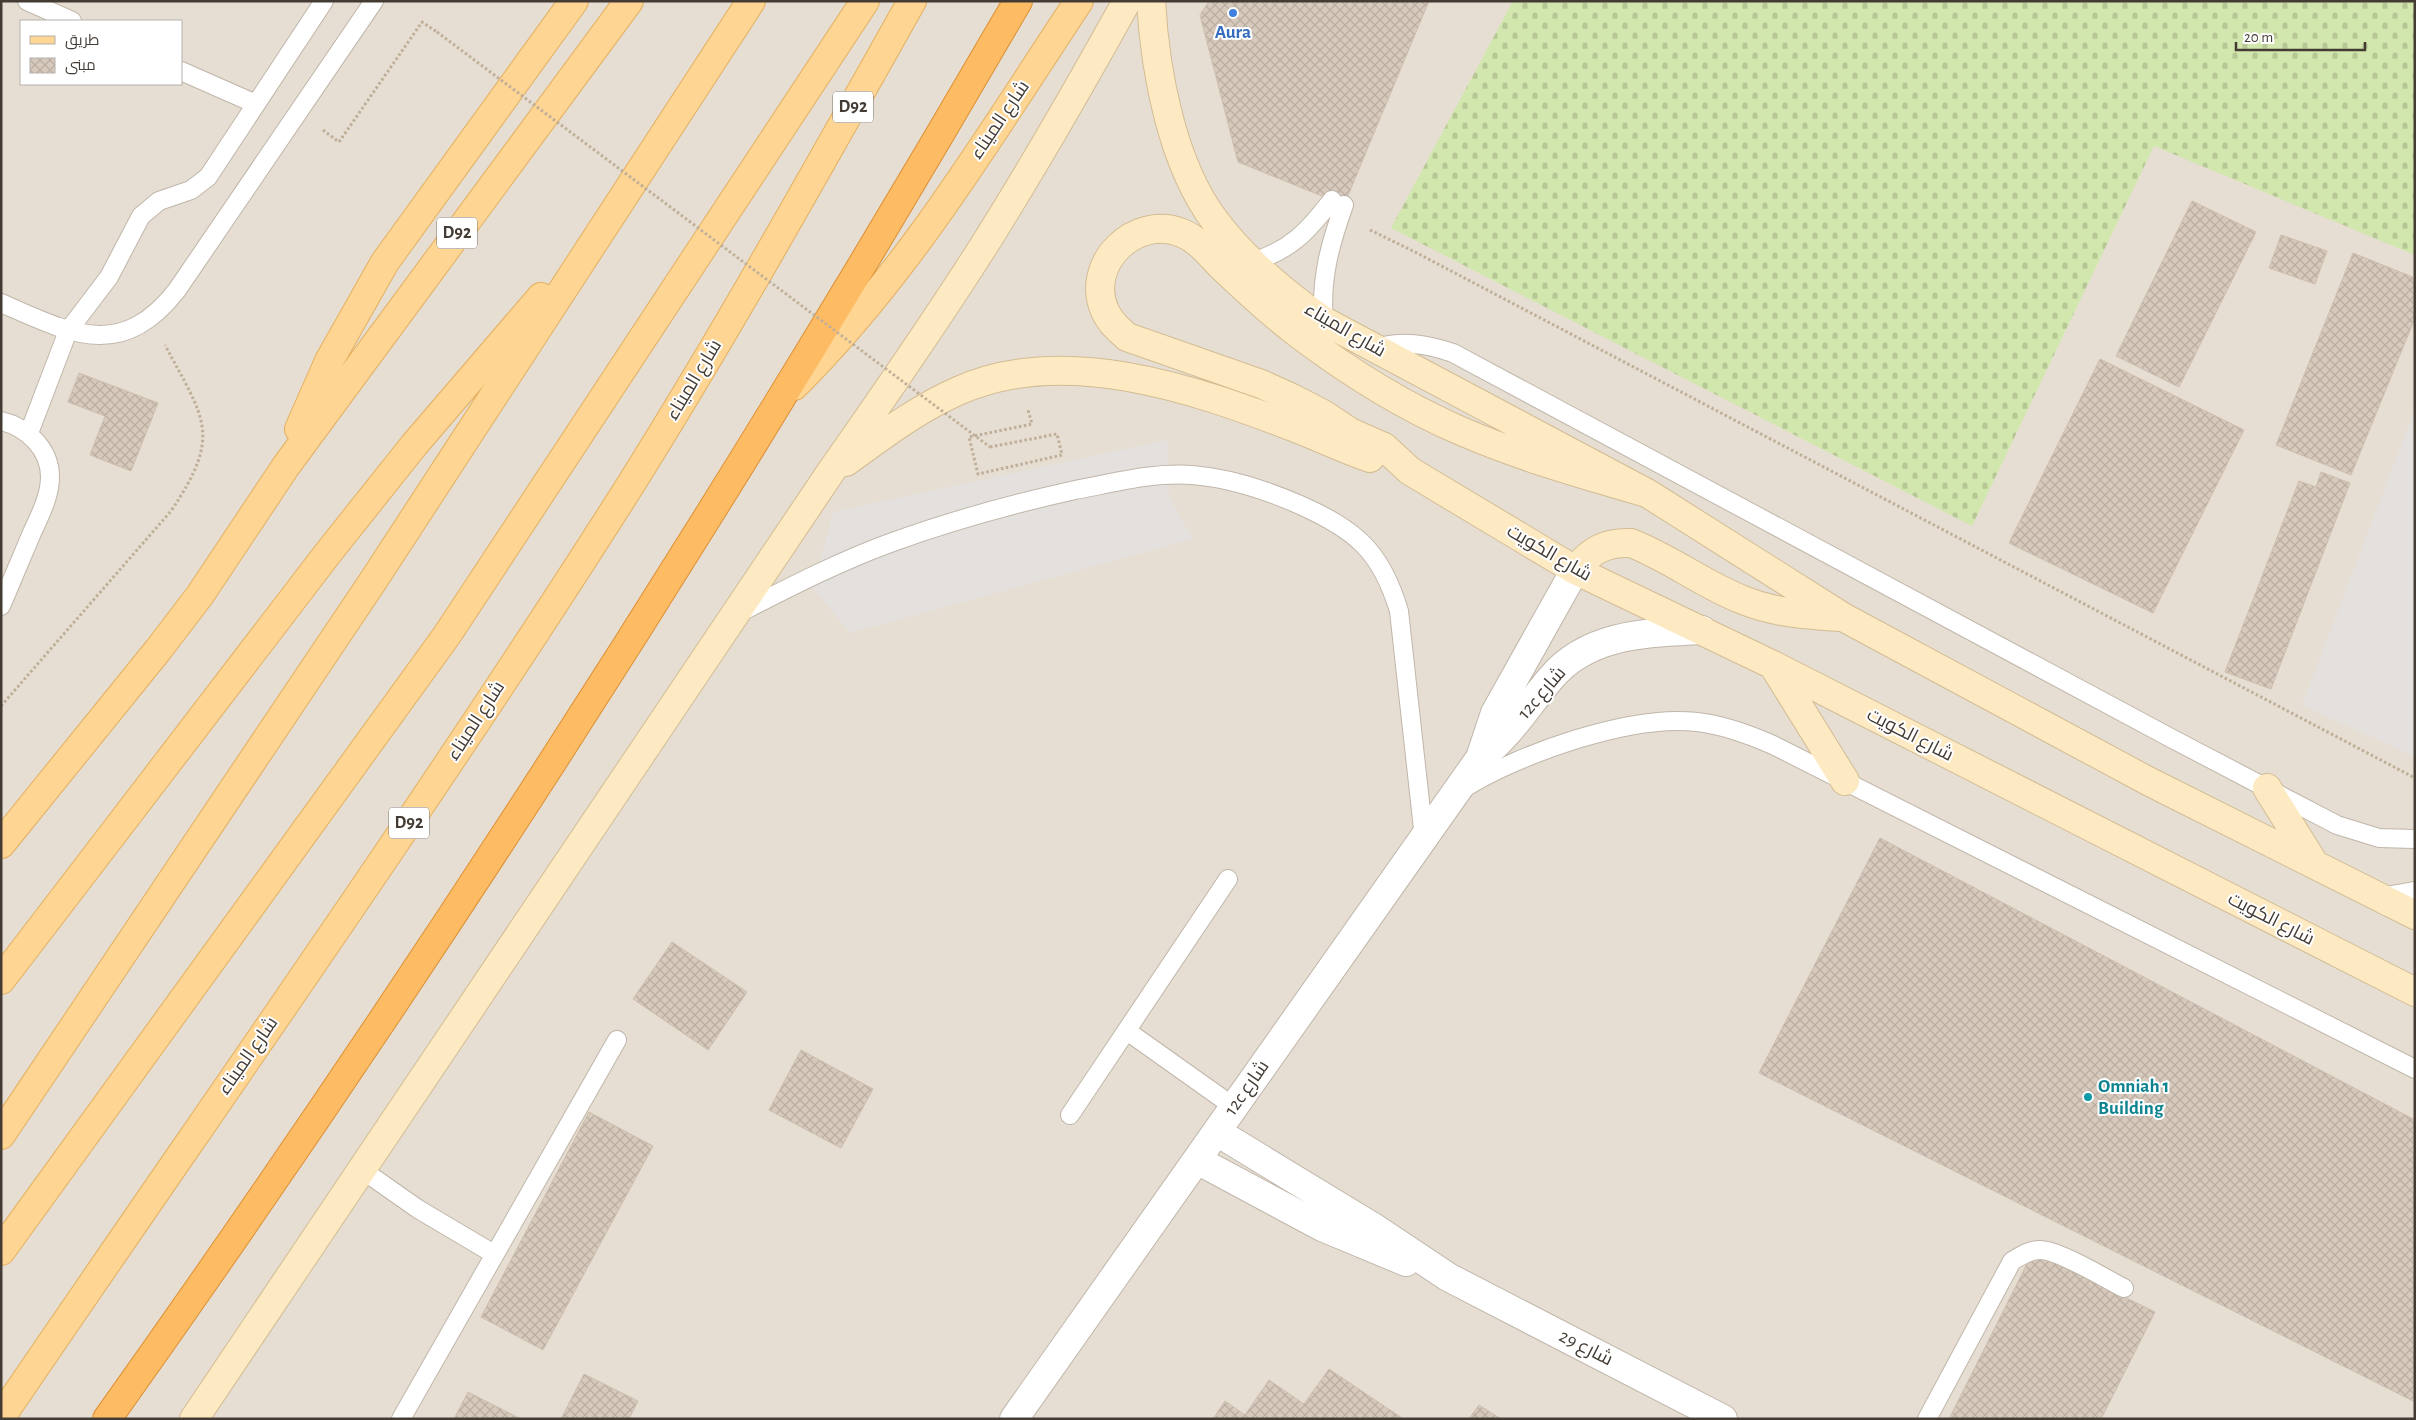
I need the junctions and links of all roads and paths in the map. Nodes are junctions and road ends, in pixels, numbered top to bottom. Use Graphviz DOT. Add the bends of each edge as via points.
graph roads {
  1 [pos="27,1"];
  2 [pos="324,1"];
  3 [pos="574,1"];
  4 [pos="629,1"];
  5 [pos="752,1"];
  6 [pos="865,1"];
  7 [pos="912,1"];
  8 [pos="1018,1"];
  9 [pos="1079,1"];
  10 [pos="1127,1"];
  11 [pos="1151,1"];
  12 [pos="371,2"];
  13 [pos="70,20"];
  14 [pos="182,71"];
  15 [pos="256,104"];
  16 [pos="339,142"];
  17 [pos="1338,207"];
  18 [pos="595,238"];
  19 [pos="1252,262"];
  20 [pos="1,304"];
  21 [pos="150,318"];
  22 [pos="1324,322"];
  23 [pos="68,331"];
  24 [pos="1375,348"];
  25 [pos="1020,373"];
  26 [pos="784,396"];
  27 [pos="1,421"];
  28 [pos="29,433"];
  29 [pos="286,466"];
  30 [pos="1410,471"];
  31 [pos="830,473"];
  32 [pos="1647,493"];
  33 [pos="1575,570"];
  34 [pos="1,606"];
  35 [pos="734,616"];
  36 [pos="1843,617"];
  37 [pos="1702,630"];
  38 [pos="1773,665"];
  39 [pos="1,706"];
  40 [pos="1480,758"];
  41 [pos="2415,778"];
  42 [pos="1845,781"];
  43 [pos="2267,788"];
  44 [pos="1454,795"];
  45 [pos="1424,838"];
  46 [pos="2415,839"];
  47 [pos="1,844"];
  48 [pos="2315,865"];
  49 [pos="1228,879"];
  50 [pos="2415,896"];
  51 [pos="2386,901"];
  52 [pos="2415,915"];
  53 [pos="1,980"];
  54 [pos="2415,992"];
  55 [pos="1127,1031"];
  56 [pos="617,1040"];
  57 [pos="2415,1069"];
  58 [pos="1234,1107"];
  59 [pos="1070,1115"];
  60 [pos="1217,1132"];
  61 [pos="1,1135"];
  62 [pos="1197,1160"];
  63 [pos="362,1169"];
  64 [pos="1,1251"];
  65 [pos="494,1254"];
  66 [pos="1448,1277"];
  67 [pos="2124,1288"];
  68 [pos="1,1417"];
  69 [pos="107,1419"];
  70 [pos="194,1419"];
  71 [pos="400,1419"];
  72 [pos="1014,1419"];
  73 [pos="1723,1419"];
  74 [pos="1927,1419"];
  1 -- 13 [label="lane"];
  2 -- 15 [label="lane"];
  3 -- 29 [label="main road" via="385,262 329,361"];
  4 -- 29 [label="main road, D92"];
  5 -- 18 [label="main road"];
  6 -- 64 [label="main road" via="447,635"];
  7 -- 68 [label="main road, شارع الميناء / D92" via="699,373 600,532 421,805"];
  8 -- 26 [label="highway"];
  9 -- 26 [label="main road, شارع الميناء" via="906,258 857,320"];
  10 -- 31 [label="main road" via="983,247"];
  11 -- 19 [label="main road, شارع الميناء" via="1160,79 1177,146 1200,198 1215,221"];
  12 -- 21 [label="lane" via="177,290"];
  14 -- 15 [label="lane"];
  15 -- 23 [label="lane" via="208,177 191,190 160,201 141,216 109,277"];
  16 -- 25 [label="path, bridge" via="422,22 437,32 990,448 1057,434 1062,455 978,474 969,438 1032,424"];
  17 -- 19 [label="lane" via="1288,247"];
  17 -- 22 [label="lane" via="1326,266 1322,304"];
  17 -- 41 [label="path" via="1415,252"];
  18 -- 53 [label="main road" via="414,445"];
  18 -- 61 [label="main road" via="373,581"];
  19 -- 22 [label="main road, شارع الميناء"];
  20 -- 23 [label="lane"];
  21 -- 23 [label="lane" via="119,332 102,335"];
  21 -- 39 [label="path" via="204,425 199,460 171,511"];
  22 -- 24 [label="main road, شارع الميناء"];
  23 -- 28 [label="lane"];
  24 -- 32 [label="main road, شارع الميناء"];
  24 -- 43 [label="lane" via="1392,343 1431,345 1453,353"];
  25 -- 30 [label="main road" via="1084,371 1184,390"];
  25 -- 31 [label="main road" via="988,380 932,403"];
  26 -- 69 [label="highway" via="480,876 339,1087"];
  27 -- 28 [label="lane"];
  28 -- 34 [label="lane" via="47,460 48,492"];
  29 -- 47 [label="main road, D92" via="200,595"];
  30 -- 32 [label="main road" via="1384,448 1292,398 1127,337 1114,326 1105,311 1101,277 1107,260 1118,246 1148,230 1166,229 1182,233 1197,242 1295,331 1420,411 1460,431 1546,464"];
  30 -- 33 [label="main road, شارع الكويت"];
  31 -- 35 [label="main road"];
  32 -- 36 [label="main road"];
  33 -- 36 [label="main road" via="1592,551 1604,545 1631,543 1744,600 1809,616"];
  33 -- 37 [label="main road, شارع الكويت"];
  33 -- 40 [label="street, 12c شارع" via="1495,713"];
  35 -- 45 [label="lane" via="819,573 889,544 960,519 1033,499 1141,478 1190,475 1232,481 1272,492 1331,519 1351,532 1368,548 1392,588 1399,611"];
  35 -- 63 [label="main road"];
  36 -- 48 [label="main road" via="2148,781"];
  37 -- 38 [label="main road, شارع الكويت"];
  37 -- 40 [label="street, 12c شارع" via="1630,635 1604,642 1580,654 1552,677 1510,732"];
  38 -- 42 [label="main road"];
  38 -- 54 [label="main road, شارع الكويت"];
  40 -- 44 [label="street, 12c شارع"];
  42 -- 44 [label="lane" via="1748,734 1722,726 1669,722 1573,741 1508,766"];
  42 -- 57 [label="lane"];
  43 -- 46 [label="lane" via="2358,833 2379,838"];
  43 -- 48 [label="main road"];
  44 -- 45 [label="street, 12c شارع"];
  45 -- 58 [label="street, 12c شارع"];
  48 -- 51 [label="main road"];
  49 -- 55 [label="lane"];
  50 -- 51 [label="street"];
  51 -- 52 [label="main road"];
  55 -- 58 [label="lane"];
  55 -- 59 [label="lane"];
  56 -- 65 [label="lane"];
  58 -- 60 [label="street, 12c شارع"];
  60 -- 62 [label="street, 12c شارع"];
  60 -- 66 [label="street, شارع 29"];
  62 -- 66 [label="street, شارع 29" via="1322,1227"];
  62 -- 72 [label="street, 12c شارع"];
  63 -- 65 [label="lane" via="418,1209"];
  63 -- 70 [label="main road"];
  65 -- 71 [label="lane"];
  66 -- 73 [label="street, شارع 29"];
  67 -- 74 [label="lane" via="2056,1254 2041,1250 2025,1253 2012,1261"];
}
